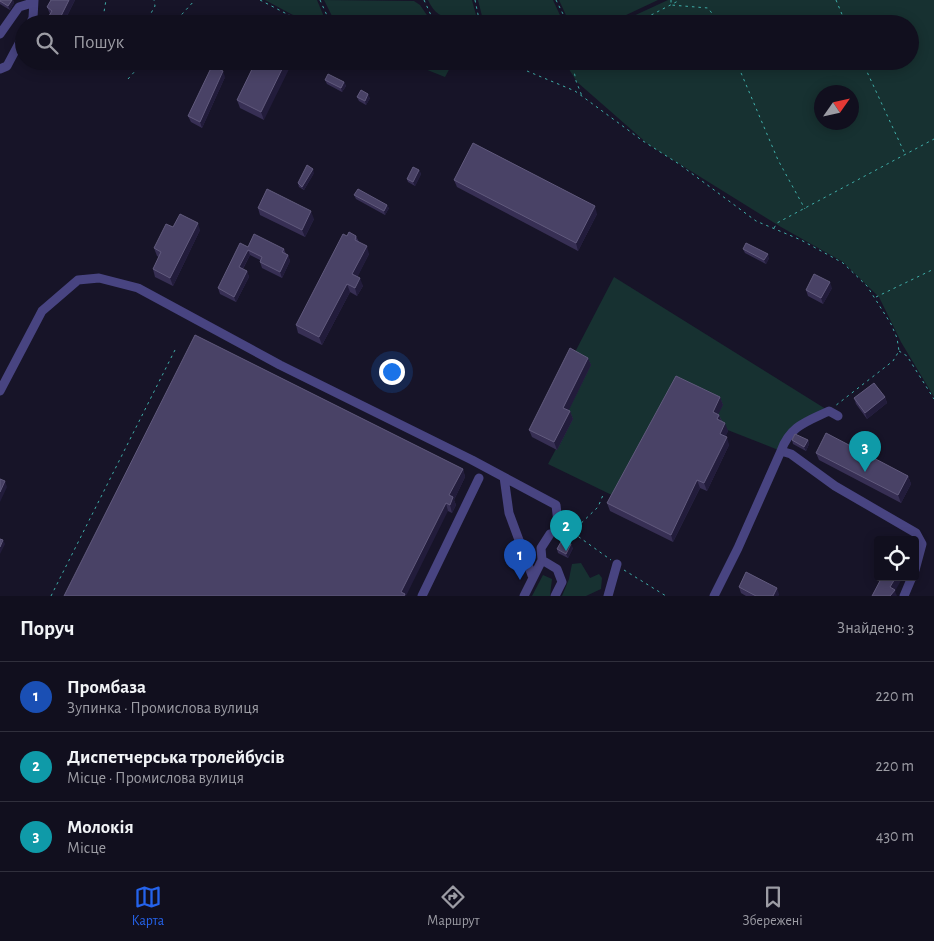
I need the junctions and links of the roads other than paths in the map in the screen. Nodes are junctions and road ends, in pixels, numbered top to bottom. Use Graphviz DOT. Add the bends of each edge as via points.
graph roads {
  1 [pos="34,2"];
  2 [pos="33,15"];
  3 [pos="0,34"];
  4 [pos="15,51"];
  5 [pos="0,69"];
  6 [pos="0,391"];
  7 [pos="838,416"];
  8 [pos="781,451"];
  9 [pos="504,477"];
  10 [pos="479,478"];
  11 [pos="918,536"];
  12 [pos="919,538"];
  13 [pos="919,555"];
  14 [pos="542,560"];
  15 [pos="617,564"];
  16 [pos="533,578"];
  17 [pos="910,581"];
  18 [pos="422,596"];
  19 [pos="524,596"];
  20 [pos="555,596"];
  21 [pos="608,596"];
  22 [pos="714,596"];
  23 [pos="904,596"];
  1 -- 2 [label="street"];
  1 -- 3 [label="street" via="19,7"];
  4 -- 5 [label="street" via="7,66"];
  6 -- 9 [label="street" via="42,310 78,280 100,278 138,288 280,365"];
  7 -- 8 [label="street" via="829,411 793,429"];
  8 -- 11 [label="street" via="791,454 835,486"];
  8 -- 22 [label="street"];
  9 -- 14 [label="street" via="556,505 555,532 541,548"];
  9 -- 16 [label="street" via="509,513"];
  10 -- 18 [label="street"];
  12 -- 13 [label="street" via="922,544"];
  14 -- 16 [label="street"];
  14 -- 20 [label="street" via="557,569 562,582"];
  15 -- 21 [label="street"];
  16 -- 19 [label="street"];
  17 -- 23 [label="street"];
}
